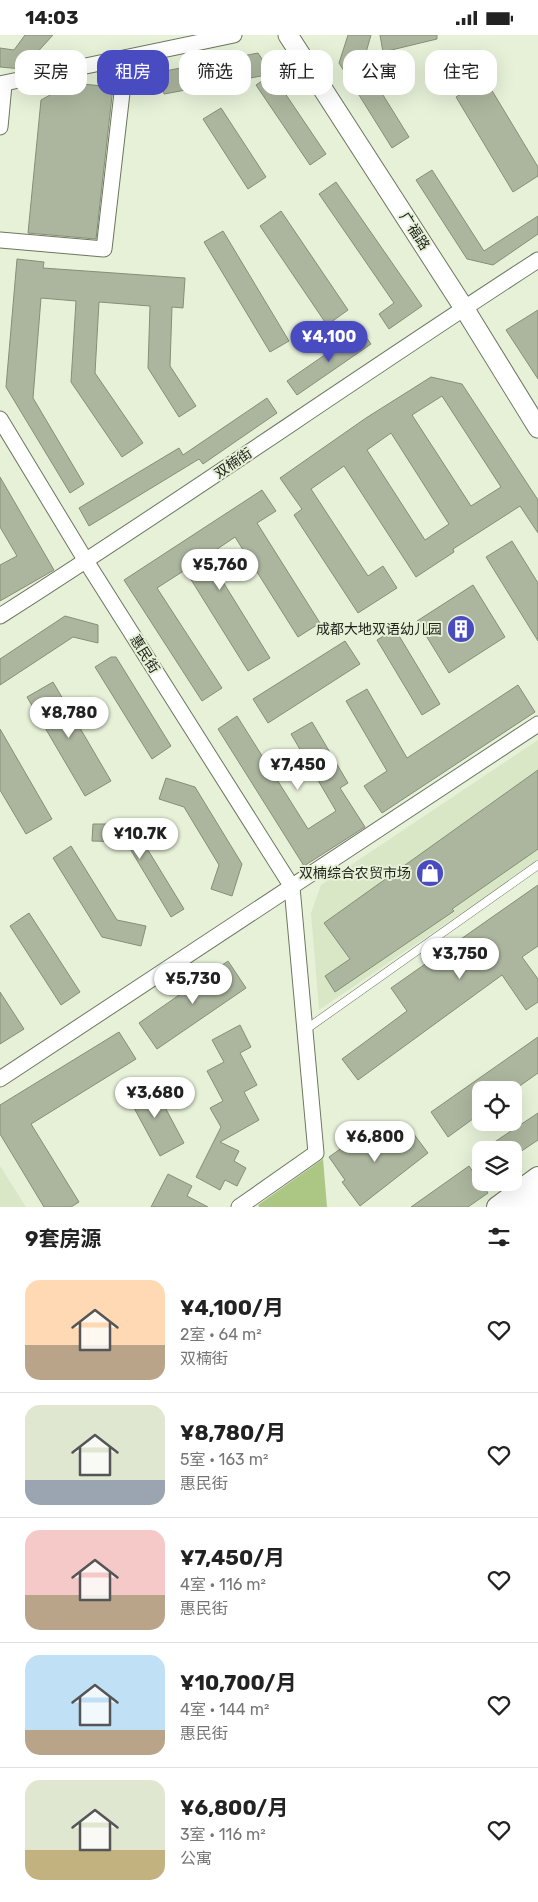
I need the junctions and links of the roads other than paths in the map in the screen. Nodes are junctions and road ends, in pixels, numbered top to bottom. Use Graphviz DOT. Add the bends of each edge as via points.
graph roads {
  1 [pos="234,35"];
  2 [pos="288,35"];
  3 [pos="164,50"];
  4 [pos="97,64"];
  5 [pos="2,84"];
  6 [pos="122,95"];
  7 [pos="0,127"];
  8 [pos="0,240"];
  9 [pos="538,260"];
  10 [pos="464,308"];
  11 [pos="0,419"];
  12 [pos="538,428"];
  13 [pos="86,561"];
  14 [pos="0,616"];
  15 [pos="538,724"];
  16 [pos="538,865"];
  17 [pos="292,887"];
  18 [pos="305,1031"];
  19 [pos="0,1079"];
  20 [pos="538,1177"];
  21 [pos="538,1197"];
  22 [pos="239,1207"];
  23 [pos="497,1207"];
  24 [pos="525,1207"];
  1 -- 3 [label="street"];
  2 -- 10 [label="street, 广福路"];
  4 -- 5 [label="street"];
  5 -- 7 [label="street"];
  6 -- 8 [label="street" via="104,249"];
  9 -- 10 [label="street, 双楠街"];
  10 -- 12 [label="street, 广福路"];
  10 -- 13 [label="street, 双楠街"];
  11 -- 13 [label="street, 惠民街"];
  13 -- 14 [label="street, 双楠街"];
  13 -- 17 [label="street, 惠民街"];
  15 -- 17 [label="street"];
  16 -- 18 [label="lane"];
  17 -- 18 [label="street"];
  17 -- 19 [label="street"];
  18 -- 22 [label="street" via="316,1153"];
  20 -- 23 [label="main road"];
  21 -- 24 [label="highway"];
}
